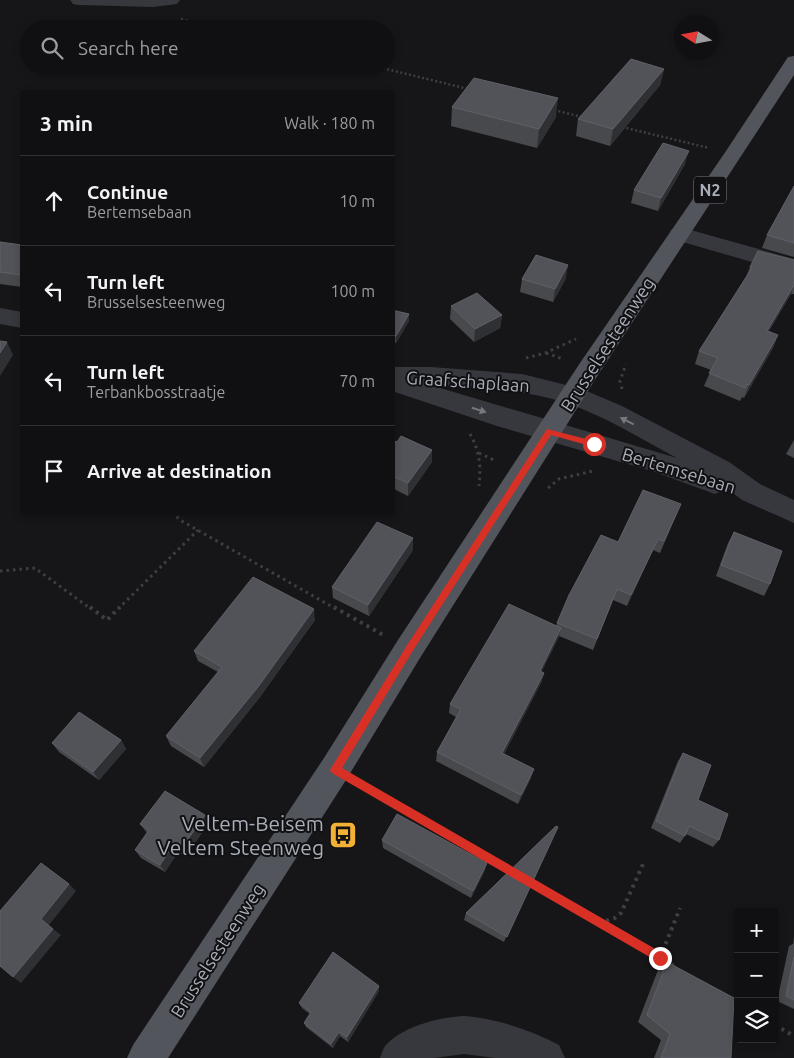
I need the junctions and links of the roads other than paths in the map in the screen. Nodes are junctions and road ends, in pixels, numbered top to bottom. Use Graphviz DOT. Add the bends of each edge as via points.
graph roads {
  1 [pos="79,0"];
  2 [pos="170,0"];
  3 [pos="794,61"];
  4 [pos="680,234"];
  5 [pos="794,267"];
  6 [pos="0,316"];
  7 [pos="20,320"];
  8 [pos="395,376"];
  9 [pos="395,383"];
  10 [pos="573,396"];
  11 [pos="550,432"];
  12 [pos="751,492"];
  13 [pos="794,512"];
  14 [pos="146,1058"];
  15 [pos="399,1058"];
  16 [pos="546,1058"];
  1 -- 2 [label="street"];
  3 -- 4 [label="main road, Brusselsesteenweg / N2"];
  4 -- 5 [label="street"];
  4 -- 10 [label="main road, Brusselsesteenweg / N2"];
  6 -- 7 [label="street"];
  8 -- 10 [label="street, Graafschaplaan" via="522,383"];
  9 -- 11 [label="street, Graafschaplaan, one-way"];
  10 -- 11 [label="main road, Brusselsesteenweg / N2"];
  12 -- 10 [label="street, Bertemsebaan, one-way" via="720,469 613,413"];
  11 -- 12 [label="street, Bertemsebaan"];
  11 -- 14 [label="main road, Brusselsesteenweg / N2" via="335,770"];
  12 -- 13 [label="street, Bertemsebaan"];
  15 -- 16 [label="street" via="437,1038 468,1036 529,1048"];
}
